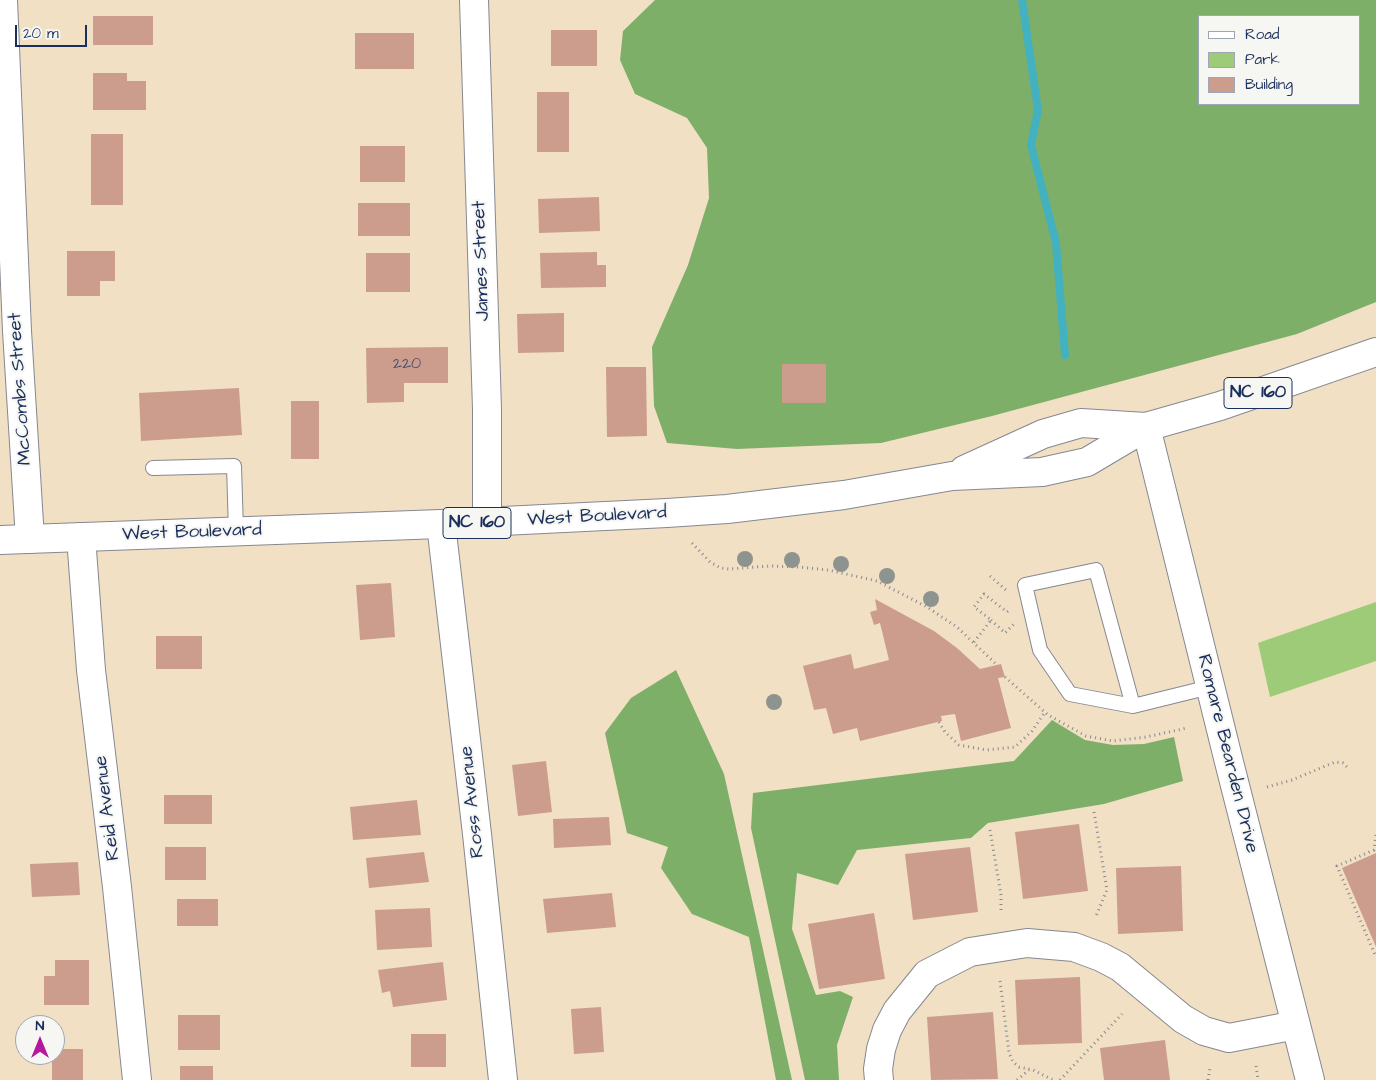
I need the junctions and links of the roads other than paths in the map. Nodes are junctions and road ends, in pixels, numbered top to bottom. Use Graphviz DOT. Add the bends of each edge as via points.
graph roads {
  1 [pos="3,0"];
  2 [pos="474,0"];
  3 [pos="1376,352"];
  4 [pos="1146,427"];
  5 [pos="152,468"];
  6 [pos="952,476"];
  7 [pos="488,522"];
  8 [pos="441,524"];
  9 [pos="236,531"];
  10 [pos="81,537"];
  11 [pos="30,539"];
  12 [pos="0,540"];
  13 [pos="1210,687"];
  14 [pos="1133,706"];
  15 [pos="1296,1025"];
  16 [pos="137,1080"];
  17 [pos="503,1080"];
  18 [pos="879,1080"];
  19 [pos="1310,1080"];
  1 -- 11 [label="street, McCombs Street" via="17,331"];
  2 -- 7 [label="street, James Street"];
  3 -- 4 [label="street, West Boulevard / NC 160" via="1220,406"];
  4 -- 6 [label="street, West Boulevard / NC 160" via="1087,462 1042,472"];
  4 -- 6 [label="street, West Boulevard / NC 160" via="1081,422 1043,434"];
  4 -- 13 [label="street, Romare Bearden Drive"];
  5 -- 9 [label="lane" via="234,466"];
  6 -- 7 [label="street, West Boulevard / NC 160" via="844,495 727,509"];
  7 -- 8 [label="street, West Boulevard / NC 160"];
  8 -- 9 [label="street, West Boulevard / NC 160"];
  8 -- 17 [label="street, Ross Avenue"];
  9 -- 10 [label="street, West Boulevard / NC 160"];
  10 -- 11 [label="street, West Boulevard / NC 160"];
  10 -- 16 [label="street, Reid Avenue" via="91,670"];
  11 -- 12 [label="street, West Boulevard / NC 160"];
  13 -- 14 [label="lane"];
  13 -- 15 [label="street, Romare Bearden Drive"];
  14 -- 14 [label="lane" via="1070,694 1040,650 1025,585 1096,570"];
  15 -- 18 [label="street" via="1229,1038 1204,1031 1183,1019 1120,967 1101,957 1074,948 1026,944 970,952 927,974 897,1011 887,1030 881,1049"];
  15 -- 19 [label="street, Romare Bearden Drive"];
}
